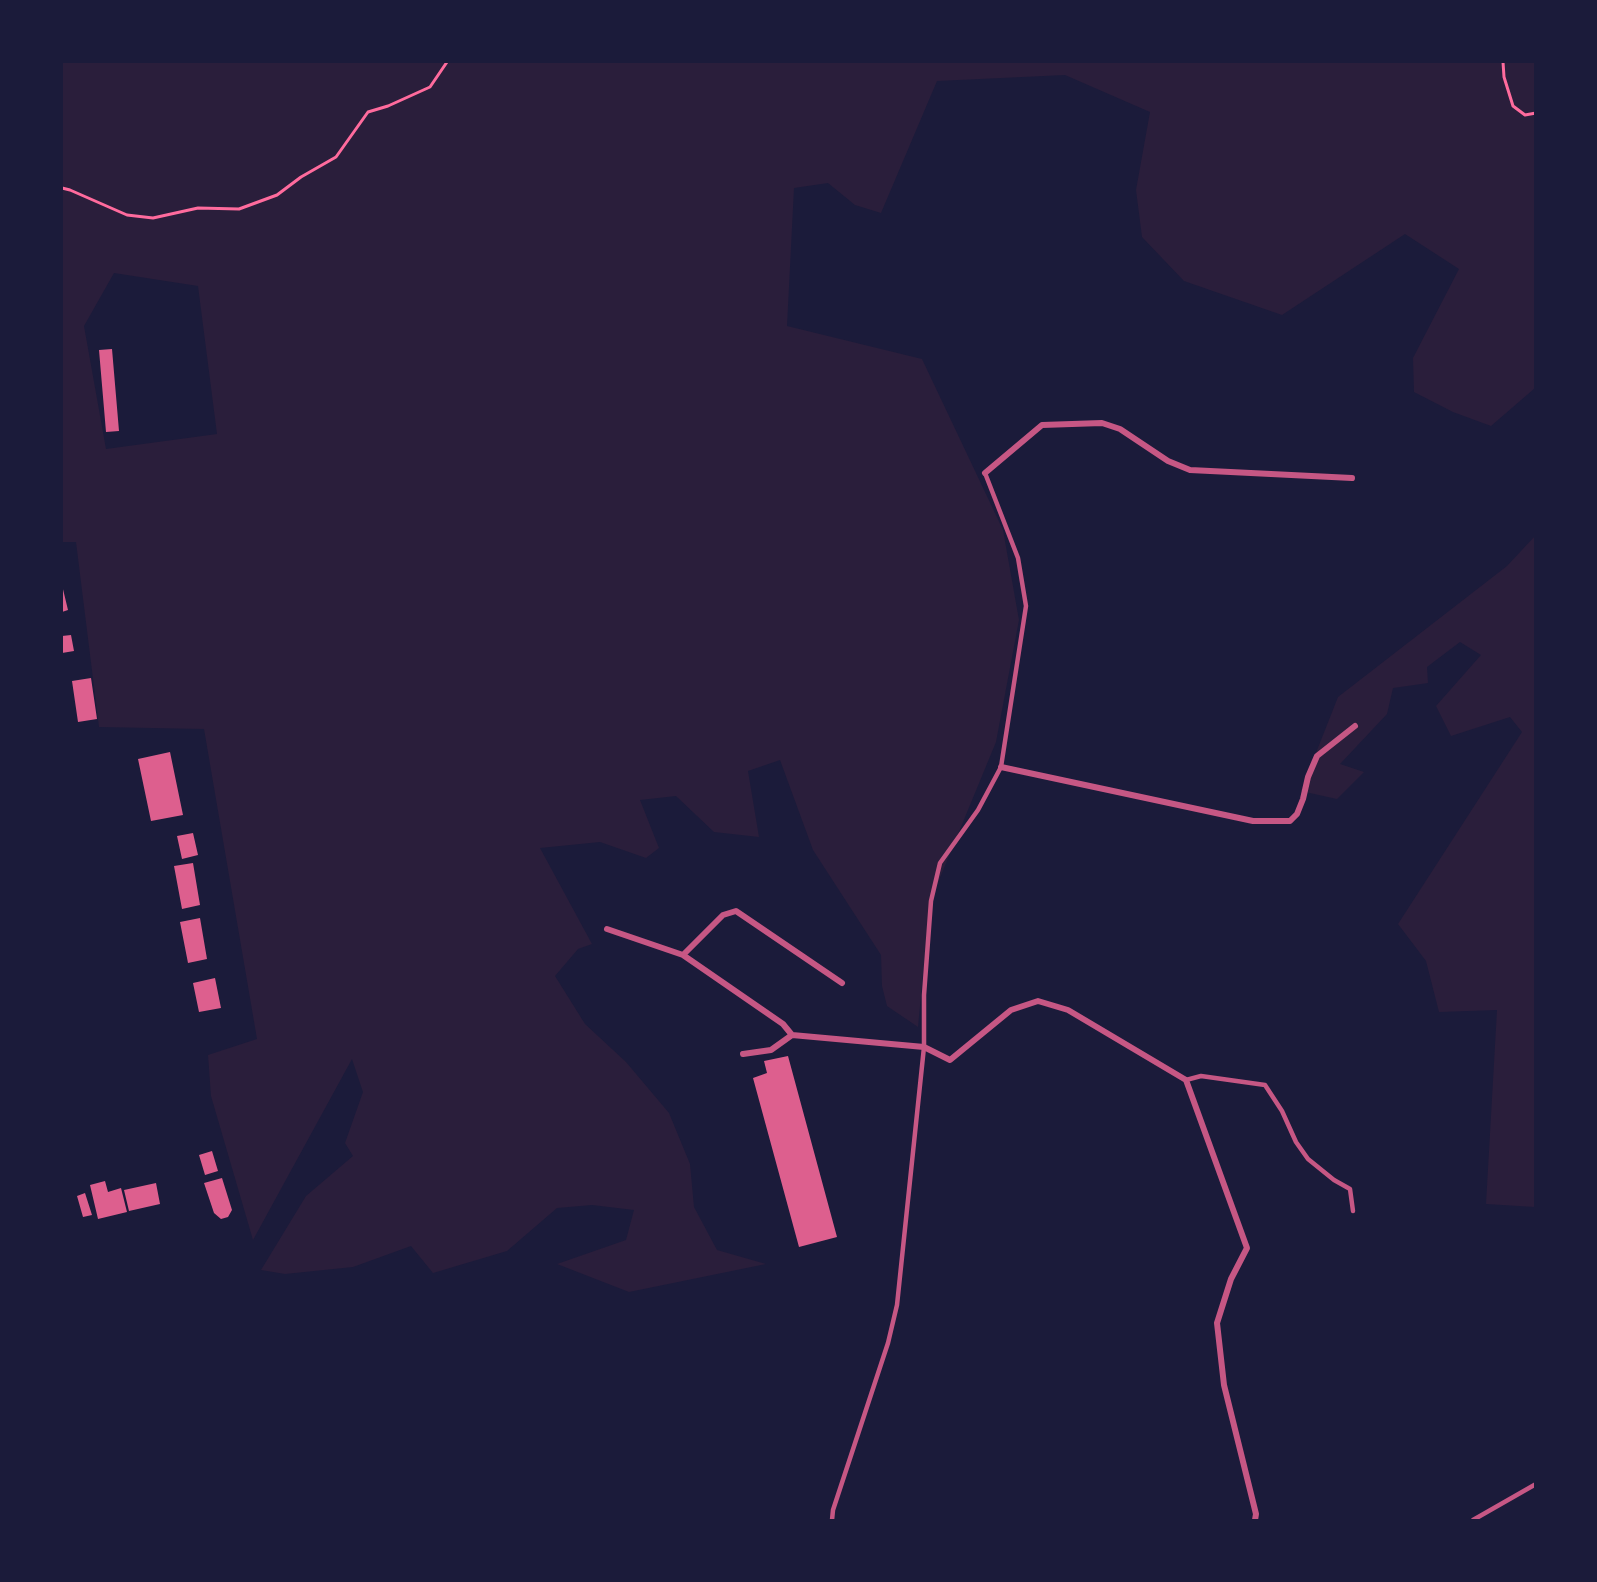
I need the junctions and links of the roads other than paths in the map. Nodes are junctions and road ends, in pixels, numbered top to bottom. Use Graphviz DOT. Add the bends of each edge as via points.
graph roads {
  1 [pos="985,473"];
  2 [pos="1352,478"];
  3 [pos="1355,726"];
  4 [pos="1001,767"];
  5 [pos="607,929"];
  6 [pos="683,955"];
  7 [pos="842,983"];
  8 [pos="792,1035"];
  9 [pos="924,1047"];
  10 [pos="743,1054"];
  11 [pos="1186,1080"];
  12 [pos="1353,1211"];
  13 [pos="1536,1484"];
  14 [pos="832,1521"];
  15 [pos="1255,1521"];
  16 [pos="1473,1521"];
  1 -- 2 [label="street" via="1042,425 1102,423 1120,429 1167,461 1190,470"];
  1 -- 4 [label="lane" via="1018,558 1026,606"];
  3 -- 4 [label="street" via="1317,756 1304,800 1290,821 1253,821"];
  4 -- 9 [label="lane" via="978,810 940,864 931,901"];
  5 -- 6 [label="street"];
  6 -- 7 [label="street" via="723,915 736,911"];
  6 -- 8 [label="street" via="783,1024"];
  8 -- 9 [label="street"];
  8 -- 10 [label="street" via="771,1050"];
  9 -- 11 [label="street" via="950,1060 1011,1010 1038,1001 1068,1010"];
  9 -- 14 [label="lane" via="897,1305"];
  11 -- 12 [label="lane" via="1202,1076 1265,1085 1308,1159 1350,1189"];
  11 -- 15 [label="street" via="1247,1248 1231,1279 1217,1323 1224,1385"];
  13 -- 16 [label="lane"];
}
